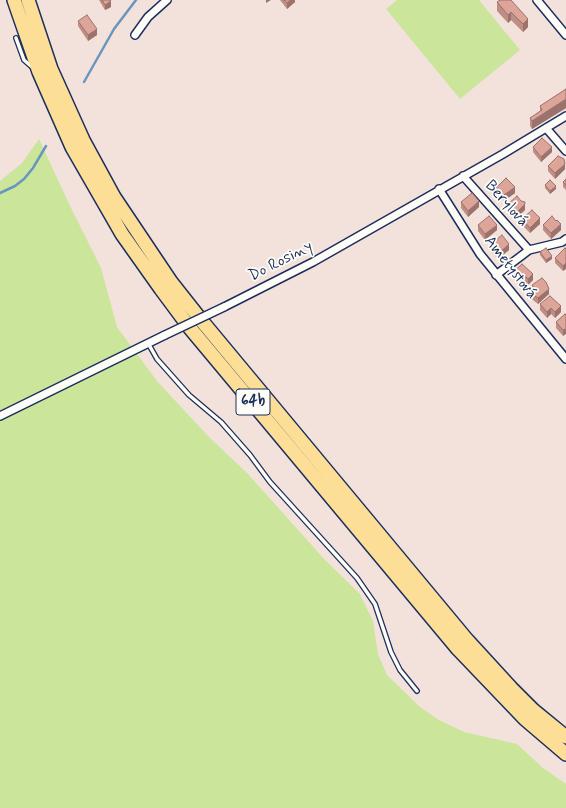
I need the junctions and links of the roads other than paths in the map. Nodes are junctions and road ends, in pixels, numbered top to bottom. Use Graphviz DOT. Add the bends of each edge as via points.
graph roads {
  1 [pos="14,0"];
  2 [pos="28,0"];
  3 [pos="167,0"];
  4 [pos="536,0"];
  5 [pos="134,35"];
  6 [pos="566,35"];
  7 [pos="16,38"];
  8 [pos="39,72"];
  9 [pos="566,116"];
  10 [pos="546,128"];
  11 [pos="566,151"];
  12 [pos="463,176"];
  13 [pos="439,189"];
  14 [pos="566,239"];
  15 [pos="529,250"];
  16 [pos="496,275"];
  17 [pos="148,343"];
  18 [pos="566,359"];
  19 [pos="0,416"];
  20 [pos="417,691"];
  21 [pos="566,737"];
  22 [pos="566,754"];
  1 -- 8 [label="highway, 64b"];
  2 -- 21 [label="highway, 64b" via="51,69 83,140 118,203 168,276 201,320 467,640 511,688"];
  3 -- 5 [label="street" via="148,17"];
  4 -- 6 [label="street"];
  7 -- 8 [label="lane" via="24,60"];
  8 -- 22 [label="highway, 64b" via="72,147 103,204 142,264 185,321 462,654 525,719"];
  9 -- 10 [label="street, Do Rosiny"];
  10 -- 11 [label="street"];
  10 -- 12 [label="street, Do Rosiny"];
  12 -- 13 [label="street, Do Rosiny"];
  12 -- 15 [label="street, Berylová"];
  13 -- 16 [label="street, Ametystová"];
  13 -- 17 [label="street, Do Rosiny, bridge" via="313,262"];
  14 -- 15 [label="street"];
  15 -- 16 [label="street"];
  16 -- 18 [label="street, Ametystová"];
  17 -- 19 [label="street, Do Rosiny"];
  17 -- 20 [label="lane" via="157,359 189,395 221,422 270,482 357,578 375,604 391,652 400,670"];
}
